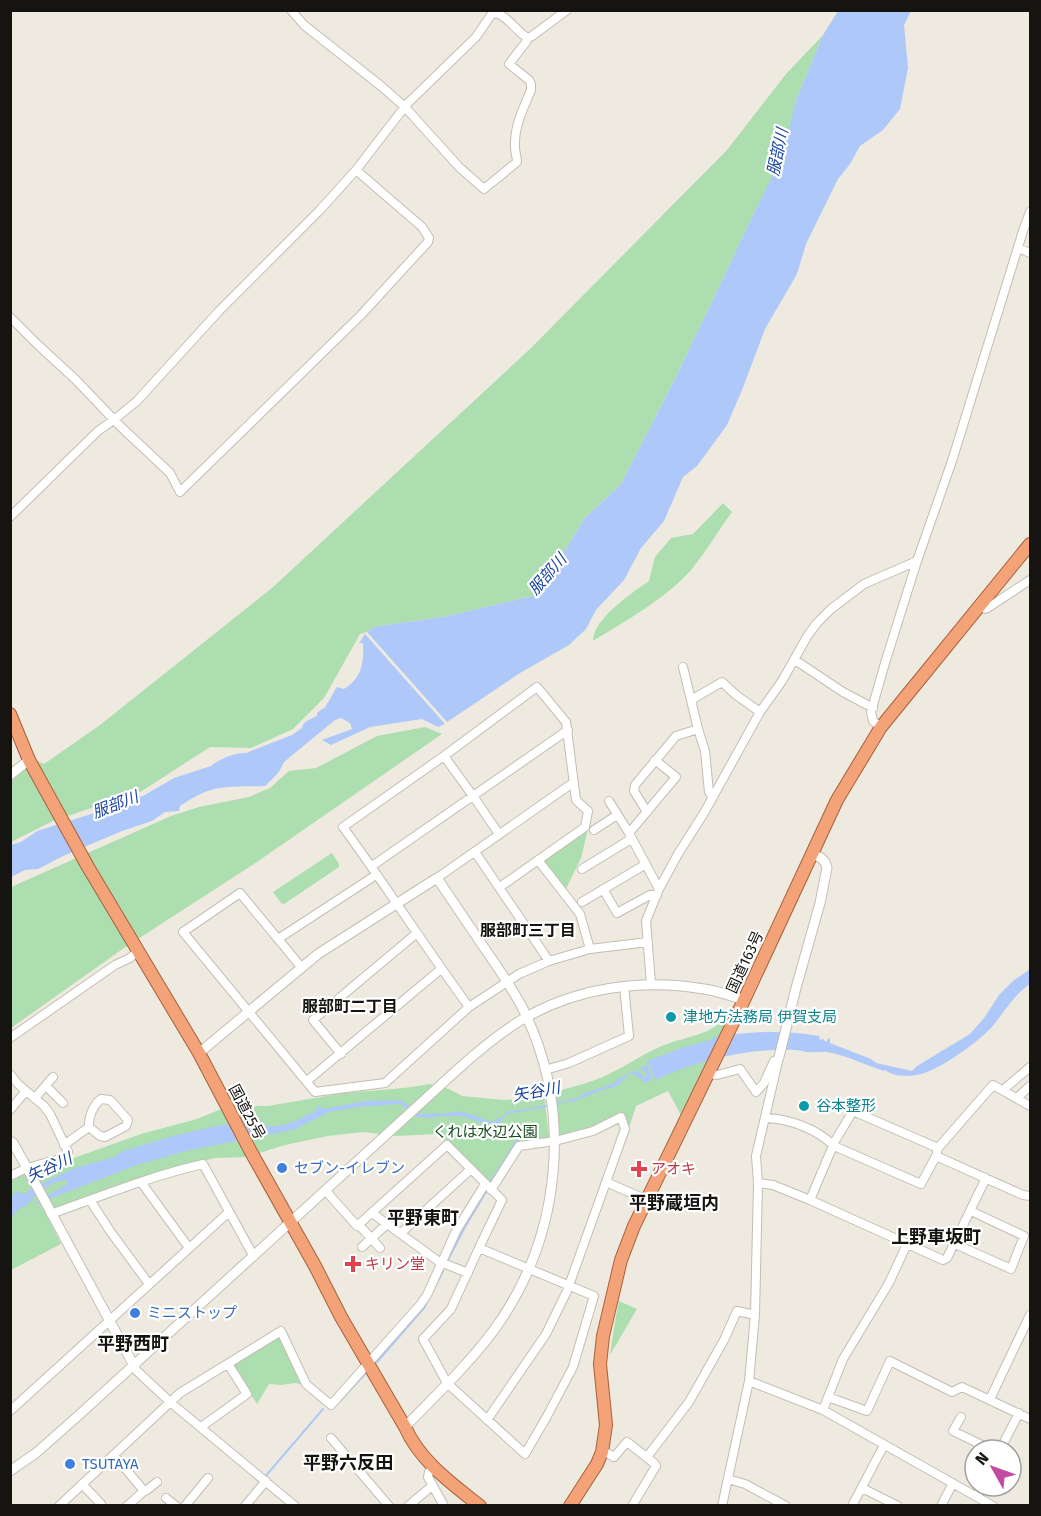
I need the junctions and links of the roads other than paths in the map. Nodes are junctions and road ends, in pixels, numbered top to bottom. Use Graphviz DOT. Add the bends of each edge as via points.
graph roads {
  1 [pos="291,10"];
  2 [pos="567,10"];
  3 [pos="528,38"];
  4 [pos="405,107"];
  5 [pos="356,170"];
  6 [pos="1030,212"];
  7 [pos="1018,248"];
  8 [pos="1030,253"];
  9 [pos="10,316"];
  10 [pos="115,419"];
  11 [pos="10,517"];
  12 [pos="1030,544"];
  13 [pos="917,561"];
  14 [pos="1030,580"];
  15 [pos="979,606"];
  16 [pos="795,660"];
  17 [pos="683,668"];
  18 [pos="691,700"];
  19 [pos="873,708"];
  20 [pos="760,712"];
  21 [pos="10,714"];
  22 [pos="881,727"];
  23 [pos="698,729"];
  24 [pos="568,730"];
  25 [pos="444,756"];
  26 [pos="28,760"];
  27 [pos="655,760"];
  28 [pos="10,775"];
  29 [pos="574,782"];
  30 [pos="473,796"];
  31 [pos="713,797"];
  32 [pos="609,801"];
  33 [pos="647,812"];
  34 [pos="617,815"];
  35 [pos="594,830"];
  36 [pos="499,834"];
  37 [pos="630,836"];
  38 [pos="475,852"];
  39 [pos="813,855"];
  40 [pos="538,860"];
  41 [pos="646,864"];
  42 [pos="372,866"];
  43 [pos="582,869"];
  44 [pos="376,875"];
  45 [pos="437,878"];
  46 [pos="500,887"];
  47 [pos="603,890"];
  48 [pos="658,892"];
  49 [pos="582,902"];
  50 [pos="398,903"];
  51 [pos="417,933"];
  52 [pos="278,939"];
  53 [pos="648,942"];
  54 [pos="590,949"];
  55 [pos="138,950"];
  56 [pos="549,961"];
  57 [pos="302,968"];
  58 [pos="441,969"];
  59 [pos="507,981"];
  60 [pos="651,984"];
  61 [pos="624,986"];
  62 [pos="744,1000"];
  63 [pos="469,1007"];
  64 [pos="249,1012"];
  65 [pos="527,1017"];
  66 [pos="10,1038"];
  67 [pos="199,1053"];
  68 [pos="341,1054"];
  69 [pos="779,1058"];
  70 [pos="1030,1067"];
  71 [pos="545,1070"];
  72 [pos="709,1073"];
  73 [pos="10,1074"];
  74 [pos="53,1077"];
  75 [pos="307,1081"];
  76 [pos="18,1084"];
  77 [pos="46,1086"];
  78 [pos="1030,1086"];
  79 [pos="10,1090"];
  80 [pos="1004,1090"];
  81 [pos="26,1091"];
  82 [pos="35,1098"];
  83 [pos="1017,1098"];
  84 [pos="63,1103"];
  85 [pos="1030,1106"];
  86 [pos="10,1110"];
  87 [pos="766,1118"];
  88 [pos="89,1127"];
  89 [pos="555,1138"];
  90 [pos="10,1141"];
  91 [pos="64,1145"];
  92 [pos="834,1146"];
  93 [pos="937,1152"];
  94 [pos="27,1168"];
  95 [pos="471,1169"];
  96 [pos="10,1176"];
  97 [pos="986,1178"];
  98 [pos="141,1182"];
  99 [pos="606,1182"];
  100 [pos="758,1183"];
  101 [pos="488,1187"];
  102 [pos="325,1190"];
  103 [pos="1029,1194"];
  104 [pos="90,1200"];
  105 [pos="647,1200"];
  106 [pos="810,1200"];
  107 [pos="49,1210"];
  108 [pos="971,1211"];
  109 [pos="229,1212"];
  110 [pos="372,1213"];
  111 [pos="290,1221"];
  112 [pos="387,1224"];
  113 [pos="359,1225"];
  114 [pos="401,1233"];
  115 [pos="371,1238"];
  116 [pos="907,1244"];
  117 [pos="955,1244"];
  118 [pos="362,1247"];
  119 [pos="189,1248"];
  120 [pos="380,1248"];
  121 [pos="479,1248"];
  122 [pos="254,1255"];
  123 [pos="442,1263"];
  124 [pos="529,1268"];
  125 [pos="468,1273"];
  126 [pos="149,1284"];
  127 [pos="569,1285"];
  128 [pos="1030,1315"];
  129 [pos="755,1316"];
  130 [pos="108,1321"];
  131 [pos="133,1364"];
  132 [pos="228,1364"];
  133 [pos="367,1364"];
  134 [pos="749,1381"];
  135 [pos="447,1383"];
  136 [pos="828,1397"];
  137 [pos="990,1399"];
  138 [pos="170,1402"];
  139 [pos="10,1410"];
  140 [pos="823,1410"];
  141 [pos="1019,1413"];
  142 [pos="961,1417"];
  143 [pos="1030,1419"];
  144 [pos="487,1420"];
  145 [pos="201,1427"];
  146 [pos="405,1427"];
  147 [pos="331,1438"];
  148 [pos="967,1438"];
  149 [pos="1006,1438"];
  150 [pos="884,1445"];
  151 [pos="602,1452"];
  152 [pos="114,1455"];
  153 [pos="647,1457"];
  154 [pos="433,1467"];
  155 [pos="10,1471"];
  156 [pos="208,1478"];
  157 [pos="728,1479"];
  158 [pos="264,1480"];
  159 [pos="157,1482"];
  160 [pos="953,1483"];
  161 [pos="82,1484"];
  162 [pos="432,1486"];
  163 [pos="862,1488"];
  164 [pos="963,1489"];
  165 [pos="144,1491"];
  166 [pos="166,1498"];
  167 [pos="979,1498"];
  168 [pos="101,1504"];
  169 [pos="290,1504"];
  170 [pos="59,1506"];
  171 [pos="128,1506"];
  172 [pos="176,1506"];
  173 [pos="185,1506"];
  174 [pos="245,1506"];
  175 [pos="389,1506"];
  176 [pos="408,1506"];
  177 [pos="444,1506"];
  178 [pos="480,1506"];
  179 [pos="570,1506"];
  180 [pos="632,1506"];
  181 [pos="722,1506"];
  182 [pos="786,1506"];
  183 [pos="852,1506"];
  184 [pos="898,1506"];
  185 [pos="941,1506"];
  186 [pos="993,1506"];
  1 -- 4 [label="street"];
  2 -- 3 [label="street"];
  3 -- 4 [label="street" via="494,13 476,37"];
  3 -- 4 [label="street" via="509,64 531,84 515,132 518,160 487,188 483,189 459,167"];
  4 -- 5 [label="street"];
  5 -- 10 [label="street" via="137,402"];
  5 -- 10 [label="street" via="422,227 429,238 361,315 180,492 170,473"];
  6 -- 7 [label="street"];
  7 -- 8 [label="street"];
  7 -- 13 [label="street"];
  9 -- 10 [label="street"];
  10 -- 11 [label="street"];
  12 -- 15 [label="highway, 国道163号"];
  13 -- 16 [label="street" via="864,584 831,609 808,635"];
  13 -- 19 [label="street"];
  14 -- 15 [label="street" via="989,607"];
  15 -- 22 [label="highway, 国道163号"];
  16 -- 19 [label="street"];
  16 -- 20 [label="street"];
  17 -- 18 [label="street"];
  18 -- 20 [label="street" via="722,682"];
  18 -- 23 [label="street"];
  19 -- 22 [label="street" via="871,717"];
  20 -- 31 [label="street"];
  21 -- 26 [label="highway, 国道25号"];
  22 -- 39 [label="highway, 国道163号" via="837,800"];
  23 -- 27 [label="street" via="676,736"];
  23 -- 31 [label="street"];
  24 -- 25 [label="street" via="566,722 537,687"];
  24 -- 29 [label="street"];
  24 -- 30 [label="street"];
  25 -- 30 [label="street"];
  25 -- 42 [label="street" via="344,827"];
  26 -- 28 [label="street"];
  26 -- 55 [label="highway, 国道25号"];
  27 -- 33 [label="street" via="635,784 634,791"];
  27 -- 33 [label="street" via="676,777"];
  29 -- 36 [label="street"];
  29 -- 40 [label="street" via="576,800 588,811 585,826"];
  30 -- 36 [label="street"];
  30 -- 42 [label="street"];
  31 -- 48 [label="street"];
  32 -- 34 [label="street"];
  33 -- 37 [label="street"];
  34 -- 35 [label="street"];
  34 -- 37 [label="street"];
  36 -- 38 [label="street"];
  37 -- 41 [label="street"];
  37 -- 43 [label="street"];
  38 -- 45 [label="street"];
  38 -- 46 [label="street"];
  39 -- 62 [label="highway, 国道163号"];
  39 -- 69 [label="street" via="820,857 827,868"];
  40 -- 46 [label="street"];
  40 -- 54 [label="street" via="580,914"];
  41 -- 47 [label="street"];
  41 -- 48 [label="street"];
  42 -- 44 [label="street"];
  44 -- 50 [label="street"];
  44 -- 52 [label="street"];
  45 -- 50 [label="street"];
  45 -- 59 [label="street"];
  46 -- 56 [label="street"];
  47 -- 48 [label="street" via="617,913"];
  47 -- 49 [label="street"];
  48 -- 53 [label="street" via="646,921"];
  50 -- 51 [label="street"];
  50 -- 57 [label="street"];
  51 -- 58 [label="street"];
  51 -- 68 [label="street" via="313,1020"];
  52 -- 57 [label="street"];
  52 -- 64 [label="street" via="240,893 183,932"];
  53 -- 54 [label="street"];
  53 -- 60 [label="street"];
  54 -- 56 [label="street"];
  55 -- 66 [label="street"];
  55 -- 67 [label="highway, 国道25号"];
  56 -- 59 [label="street"];
  57 -- 64 [label="street"];
  58 -- 63 [label="street"];
  58 -- 68 [label="street"];
  59 -- 63 [label="street"];
  59 -- 65 [label="street"];
  60 -- 61 [label="street"];
  60 -- 62 [label="street" via="706,989"];
  61 -- 65 [label="street" via="579,995"];
  61 -- 71 [label="street" via="629,1036"];
  62 -- 72 [label="highway, 国道163号"];
  63 -- 75 [label="street" via="385,1083 315,1092"];
  64 -- 67 [label="street"];
  64 -- 75 [label="street"];
  65 -- 71 [label="street"];
  65 -- 102 [label="street" via="484,1046"];
  67 -- 111 [label="highway, 国道25号"];
  68 -- 75 [label="street"];
  69 -- 72 [label="street" via="756,1092 740,1069 717,1075"];
  69 -- 87 [label="street"];
  70 -- 80 [label="street"];
  71 -- 89 [label="street"];
  72 -- 105 [label="highway, 国道163号"];
  73 -- 76 [label="street"];
  74 -- 77 [label="street"];
  76 -- 79 [label="street"];
  76 -- 81 [label="street"];
  77 -- 82 [label="street"];
  77 -- 84 [label="street"];
  78 -- 83 [label="street"];
  80 -- 83 [label="street"];
  80 -- 93 [label="street" via="993,1085"];
  81 -- 82 [label="street"];
  81 -- 86 [label="street"];
  82 -- 91 [label="street" via="50,1114"];
  83 -- 85 [label="street"];
  87 -- 92 [label="street" via="791,1121"];
  87 -- 100 [label="street" via="756,1156"];
  88 -- 88 [label="street" via="95,1104 101,1100 110,1100 128,1120 126,1126 105,1137"];
  88 -- 91 [label="street"];
  89 -- 99 [label="street" via="593,1131 621,1117 625,1129"];
  89 -- 101 [label="street" via="519,1146"];
  89 -- 124 [label="street" via="553,1186"];
  90 -- 94 [label="street"];
  91 -- 94 [label="street" via="66,1157"];
  92 -- 93 [label="street" via="921,1184"];
  92 -- 93 [label="street" via="853,1111"];
  92 -- 106 [label="street"];
  93 -- 97 [label="street"];
  94 -- 96 [label="street"];
  94 -- 107 [label="street"];
  95 -- 101 [label="street"];
  95 -- 110 [label="street" via="447,1145"];
  95 -- 114 [label="street"];
  97 -- 103 [label="street"];
  97 -- 108 [label="street"];
  98 -- 104 [label="street"];
  98 -- 109 [label="street" via="203,1164"];
  98 -- 119 [label="street"];
  99 -- 105 [label="street"];
  99 -- 127 [label="street"];
  100 -- 106 [label="street"];
  100 -- 129 [label="street"];
  101 -- 121 [label="street" via="502,1200"];
  101 -- 123 [label="street" via="456,1231"];
  102 -- 111 [label="street"];
  102 -- 113 [label="street"];
  104 -- 107 [label="street"];
  104 -- 126 [label="street"];
  105 -- 151 [label="highway, 国道163号" via="621,1260 603,1336 600,1364 606,1425"];
  106 -- 116 [label="street"];
  107 -- 130 [label="street"];
  108 -- 117 [label="street"];
  108 -- 117 [label="street" via="1024,1236 1011,1269"];
  109 -- 119 [label="street"];
  109 -- 122 [label="street"];
  110 -- 112 [label="street"];
  110 -- 113 [label="street"];
  111 -- 122 [label="street"];
  111 -- 133 [label="highway, 国道25号"];
  112 -- 114 [label="street"];
  112 -- 115 [label="street"];
  113 -- 115 [label="street"];
  114 -- 123 [label="street"];
  115 -- 118 [label="street"];
  115 -- 120 [label="street"];
  116 -- 117 [label="street" via="943,1260"];
  116 -- 136 [label="street" via="889,1283 843,1359"];
  119 -- 126 [label="street"];
  121 -- 124 [label="street"];
  121 -- 125 [label="street"];
  122 -- 131 [label="street"];
  123 -- 125 [label="street"];
  123 -- 133 [label="street" via="420,1305"];
  124 -- 127 [label="street"];
  124 -- 135 [label="street" via="495,1329"];
  125 -- 135 [label="street" via="451,1310 423,1339"];
  126 -- 130 [label="street"];
  127 -- 144 [label="street" via="546,1334"];
  127 -- 144 [label="street" via="594,1296 573,1367 525,1454"];
  128 -- 137 [label="street"];
  129 -- 134 [label="street"];
  129 -- 153 [label="street" via="737,1311 689,1402"];
  130 -- 131 [label="street"];
  130 -- 139 [label="street"];
  131 -- 138 [label="street"];
  131 -- 155 [label="street" via="36,1453"];
  132 -- 133 [label="street" via="281,1331 306,1384 331,1405"];
  132 -- 138 [label="street"];
  132 -- 145 [label="street" via="247,1394"];
  133 -- 146 [label="highway, 国道25号"];
  134 -- 140 [label="street"];
  134 -- 157 [label="street"];
  135 -- 144 [label="street"];
  135 -- 146 [label="street"];
  136 -- 137 [label="street" via="867,1411 890,1361 952,1392 962,1387"];
  136 -- 140 [label="street"];
  137 -- 141 [label="street"];
  138 -- 145 [label="street"];
  138 -- 152 [label="street"];
  140 -- 150 [label="street"];
  141 -- 143 [label="street"];
  141 -- 149 [label="street"];
  142 -- 148 [label="street" via="953,1431"];
  145 -- 158 [label="street"];
  146 -- 154 [label="highway, 国道25号"];
  147 -- 175 [label="street"];
  150 -- 160 [label="street"];
  150 -- 163 [label="street"];
  151 -- 153 [label="street" via="614,1457 627,1442"];
  151 -- 179 [label="highway, 国道163号"];
  152 -- 161 [label="street"];
  152 -- 165 [label="street"];
  153 -- 180 [label="street" via="656,1466"];
  154 -- 162 [label="street" via="428,1477"];
  154 -- 178 [label="highway, 国道25号"];
  156 -- 173 [label="street"];
  157 -- 181 [label="street"];
  157 -- 182 [label="street"];
  158 -- 169 [label="street"];
  158 -- 174 [label="street"];
  159 -- 165 [label="street"];
  160 -- 164 [label="street"];
  160 -- 185 [label="street"];
  161 -- 168 [label="street"];
  161 -- 170 [label="street"];
  162 -- 176 [label="street"];
  162 -- 177 [label="street"];
  163 -- 183 [label="street"];
  163 -- 184 [label="street"];
  165 -- 171 [label="street"];
  166 -- 172 [label="street"];
  167 -- 186 [label="street"];
}
